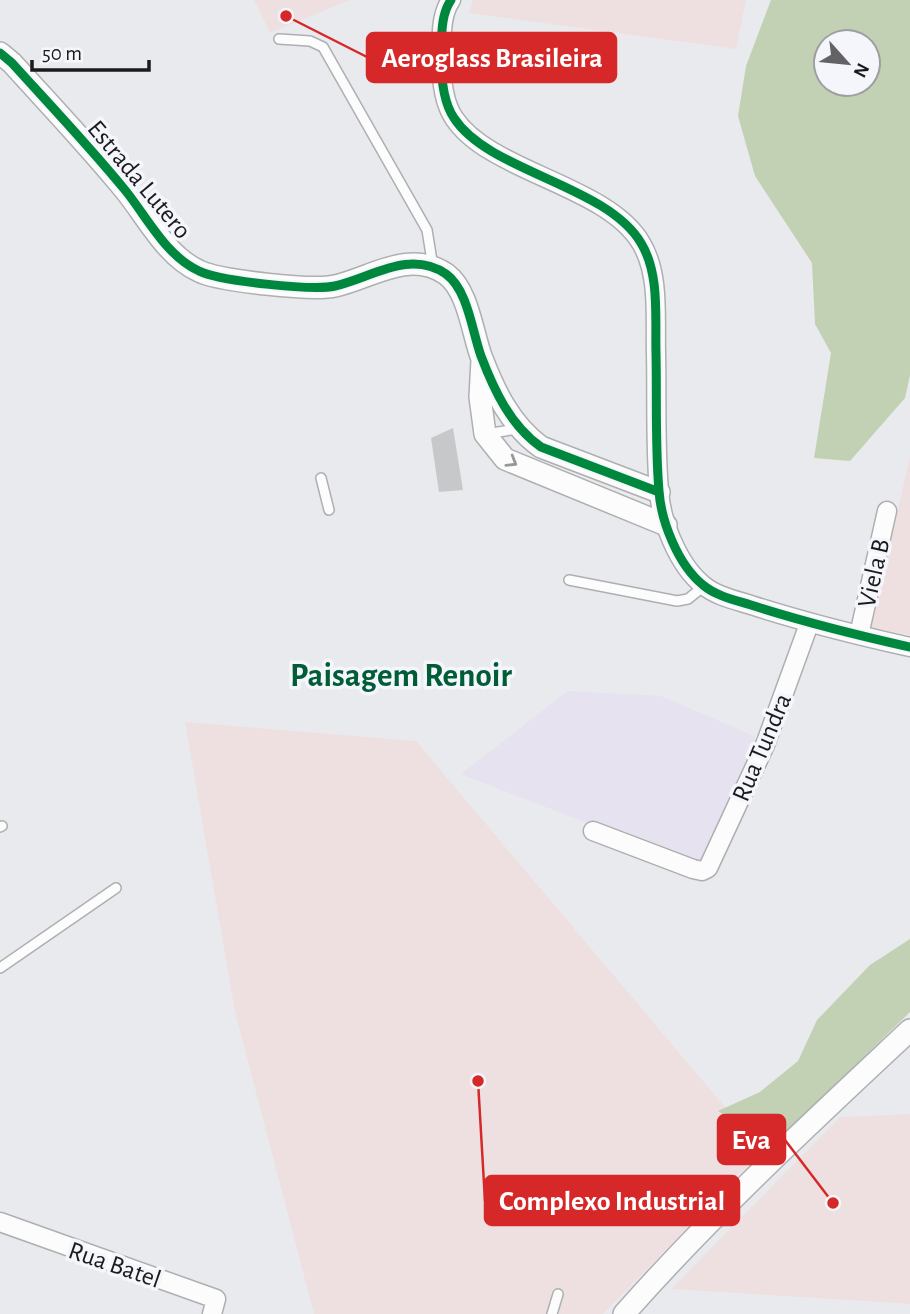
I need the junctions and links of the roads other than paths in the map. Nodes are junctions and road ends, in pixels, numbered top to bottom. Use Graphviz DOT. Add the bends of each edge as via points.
graph roads {
  1 [pos="451,0"];
  2 [pos="279,39"];
  3 [pos="0,53"];
  4 [pos="434,268"];
  5 [pos="482,357"];
  6 [pos="519,428"];
  7 [pos="485,434"];
  8 [pos="321,478"];
  9 [pos="659,492"];
  10 [pos="329,510"];
  11 [pos="887,511"];
  12 [pos="666,525"];
  13 [pos="569,580"];
  14 [pos="704,586"];
  15 [pos="809,624"];
  16 [pos="859,635"];
  17 [pos="910,647"];
  18 [pos="593,831"];
  19 [pos="116,888"];
  20 [pos="0,968"];
  21 [pos="910,1030"];
  22 [pos="0,1222"];
  23 [pos="558,1294"];
  24 [pos="212,1314"];
  25 [pos="552,1314"];
  26 [pos="624,1314"];
  1 -- 9 [label="street" via="442,22 441,66 445,97 454,118 494,151 594,203 626,225 641,242 655,300"];
  2 -- 4 [label="lane" via="310,41 323,47 427,230"];
  3 -- 4 [label="street, Estrada Lutero" via="124,189 176,256 202,273 316,288 401,264"];
  4 -- 5 [label="street" via="456,285"];
  5 -- 6 [label="street" via="506,411"];
  5 -- 7 [label="street" via="480,397"];
  6 -- 7 [label="lane"];
  6 -- 9 [label="street" via="541,447"];
  7 -- 12 [label="street, one-way" via="493,448 518,467"];
  8 -- 10 [label="lane"];
  9 -- 12 [label="street"];
  11 -- 16 [label="street, Viela B"];
  12 -- 14 [label="street" via="691,573"];
  13 -- 14 [label="lane" via="677,601 688,599"];
  14 -- 15 [label="street"];
  15 -- 16 [label="street"];
  15 -- 18 [label="street, Rua Tundra" via="765,745 708,868 693,869"];
  16 -- 17 [label="street"];
  19 -- 20 [label="lane"];
  21 -- 26 [label="street" via="776,1157"];
  22 -- 24 [label="street, Rua Batel" via="216,1299"];
  23 -- 25 [label="lane"];
}
